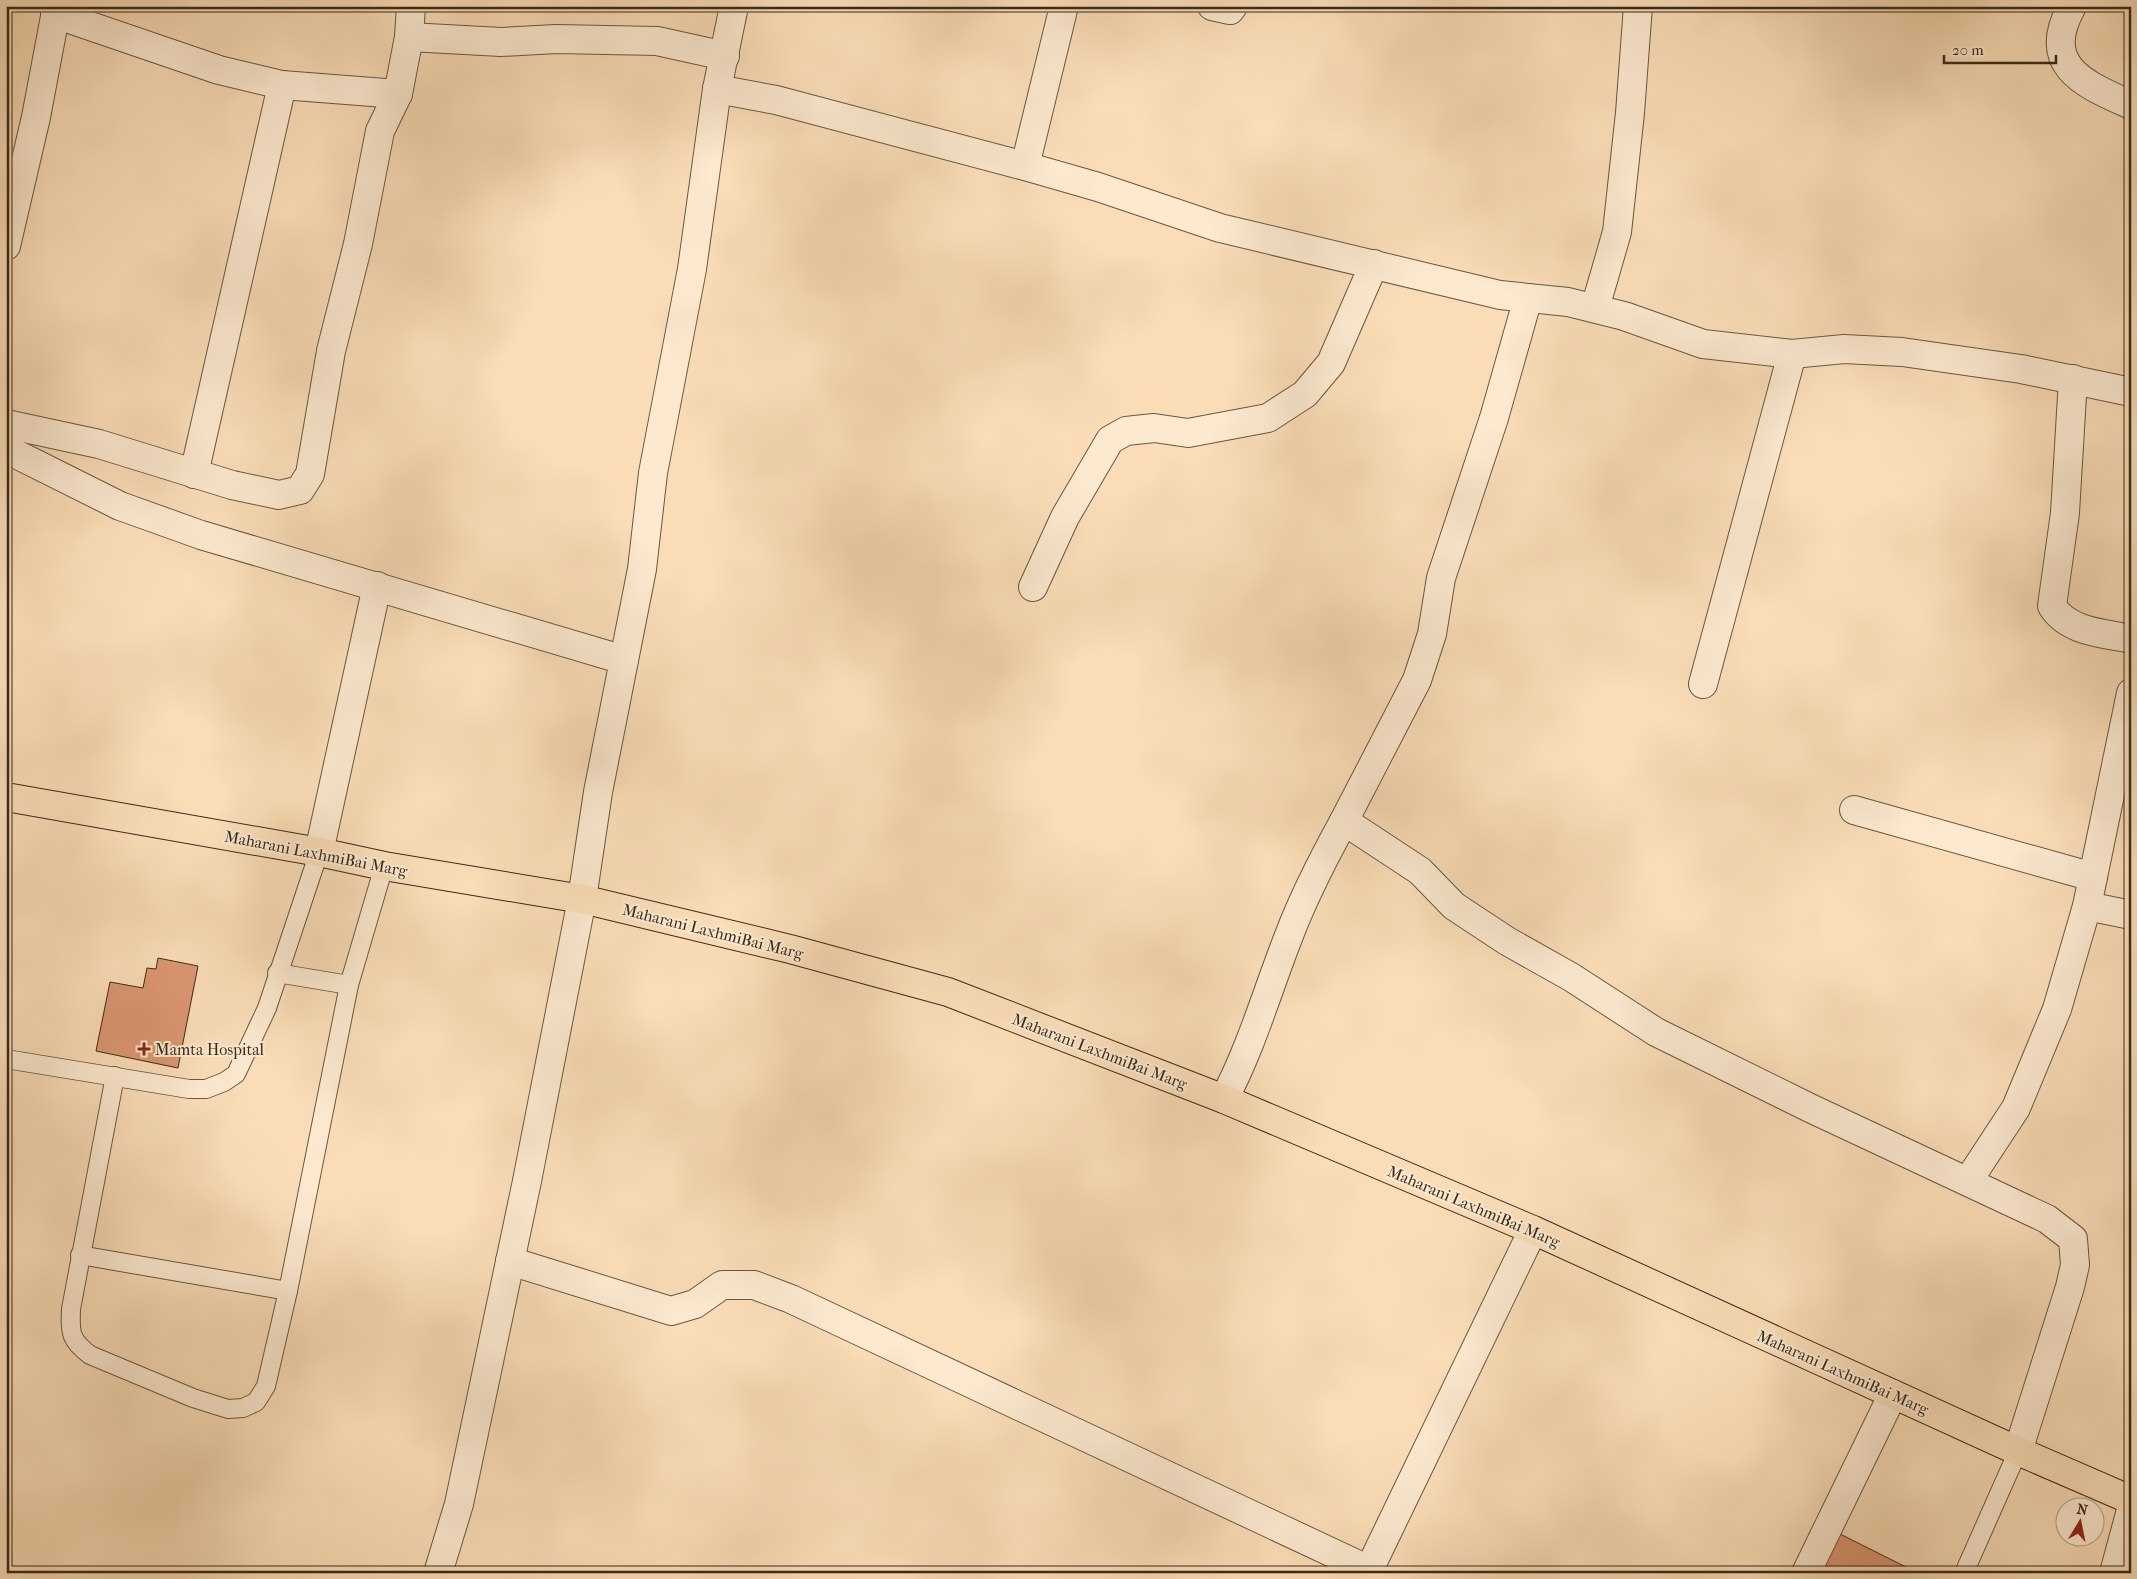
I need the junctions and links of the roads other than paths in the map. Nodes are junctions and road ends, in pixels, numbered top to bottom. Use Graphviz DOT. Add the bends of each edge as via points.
graph roads {
  1 [pos="411,6"];
  2 [pos="734,6"];
  3 [pos="1064,6"];
  4 [pos="1212,6"];
  5 [pos="1233,6"];
  6 [pos="1638,6"];
  7 [pos="2072,6"];
  8 [pos="56,10"];
  9 [pos="409,38"];
  10 [pos="725,56"];
  11 [pos="282,85"];
  12 [pos="717,89"];
  13 [pos="398,94"];
  14 [pos="2131,105"];
  15 [pos="1025,166"];
  16 [pos="6,246"];
  17 [pos="1374,264"];
  18 [pos="1528,298"];
  19 [pos="1594,308"];
  20 [pos="1792,354"];
  21 [pos="2073,379"];
  22 [pos="2131,392"];
  23 [pos="6,424"];
  24 [pos="6,450"];
  25 [pos="194,474"];
  26 [pos="377,586"];
  27 [pos="1033,588"];
  28 [pos="2131,640"];
  29 [pos="624,660"];
  30 [pos="1704,684"];
  31 [pos="2131,693"];
  32 [pos="6,797"];
  33 [pos="1854,810"];
  34 [pos="1344,821"];
  35 [pos="319,852"];
  36 [pos="384,866"];
  37 [pos="2093,877"];
  38 [pos="582,900"];
  39 [pos="2087,906"];
  40 [pos="2131,915"];
  41 [pos="277,973"];
  42 [pos="349,984"];
  43 [pos="6,1059"];
  44 [pos="115,1076"];
  45 [pos="1224,1099"];
  46 [pos="1968,1181"];
  47 [pos="1533,1230"];
  48 [pos="80,1255"];
  49 [pos="510,1260"];
  50 [pos="288,1291"];
  51 [pos="1893,1394"];
  52 [pos="2018,1452"];
  53 [pos="2131,1500"];
  54 [pos="2131,1510"];
  55 [pos="1371,1572"];
  56 [pos="438,1573"];
  57 [pos="1806,1573"];
  58 [pos="1964,1573"];
  59 [pos="2114,1573"];
  1 -- 9 [label="street"];
  2 -- 10 [label="street"];
  3 -- 15 [label="street"];
  4 -- 5 [label="street" via="1230,10"];
  6 -- 19 [label="street" via="1617,232"];
  7 -- 14 [label="street" via="2061,34 2060,52 2075,76"];
  8 -- 11 [label="street" via="219,70"];
  8 -- 16 [label="street" via="36,117"];
  9 -- 10 [label="street" via="501,42 657,41"];
  9 -- 13 [label="street"];
  10 -- 12 [label="street"];
  11 -- 13 [label="street"];
  11 -- 25 [label="street"];
  12 -- 15 [label="street" via="776,100"];
  12 -- 29 [label="street" via="692,269 653,473 642,569"];
  13 -- 25 [label="street" via="380,131 358,244 331,352 310,474 300,490 279,495"];
  15 -- 17 [label="street" via="1220,228"];
  17 -- 18 [label="street" via="1500,295"];
  17 -- 27 [label="street" via="1331,363 1305,394 1268,418 1188,433 1154,428 1126,430 1110,440 1065,517"];
  18 -- 19 [label="street"];
  18 -- 34 [label="street" via="1494,418 1441,578 1432,634 1417,680"];
  19 -- 20 [label="street" via="1703,344"];
  20 -- 21 [label="street" via="1844,349 1902,352"];
  20 -- 30 [label="street"];
  21 -- 22 [label="street"];
  21 -- 28 [label="street" via="2064,513 2052,606 2059,618 2079,628"];
  23 -- 25 [label="street" via="99,444"];
  24 -- 26 [label="street" via="138,512 200,535"];
  26 -- 29 [label="street"];
  26 -- 35 [label="street"];
  29 -- 38 [label="street" via="598,792"];
  31 -- 37 [label="street"];
  32 -- 35 [label="main road, Maharani LaxhmiBai Marg"];
  33 -- 37 [label="street"];
  34 -- 45 [label="street" via="1288,938 1266,1003"];
  34 -- 46 [label="street" via="1420,871 1454,906 1507,942 1571,977 1656,1032"];
  35 -- 36 [label="main road, Maharani LaxhmiBai Marg"];
  35 -- 41 [label="lane"];
  36 -- 38 [label="main road, Maharani LaxhmiBai Marg"];
  36 -- 42 [label="lane"];
  37 -- 39 [label="street"];
  38 -- 45 [label="main road, Maharani LaxhmiBai Marg" via="790,949 948,992"];
  38 -- 49 [label="street"];
  39 -- 40 [label="street"];
  39 -- 46 [label="street" via="2057,1009 2016,1108"];
  41 -- 42 [label="lane"];
  41 -- 44 [label="lane" via="267,1008 236,1074 224,1082 206,1089 189,1089"];
  42 -- 50 [label="lane"];
  43 -- 44 [label="lane"];
  44 -- 48 [label="lane"];
  45 -- 47 [label="main road, Maharani LaxhmiBai Marg"];
  46 -- 52 [label="street" via="2048,1219 2074,1239 2075,1265 2070,1287"];
  47 -- 51 [label="main road, Maharani LaxhmiBai Marg"];
  47 -- 55 [label="street"];
  48 -- 50 [label="lane"];
  48 -- 50 [label="lane" via="71,1309 70,1329 75,1344 90,1355 193,1398 228,1409 243,1408 256,1402 266,1386"];
  49 -- 55 [label="street" via="671,1311 695,1304 722,1285 754,1285 791,1299"];
  49 -- 56 [label="street" via="459,1504"];
  51 -- 52 [label="main road, Maharani LaxhmiBai Marg"];
  51 -- 57 [label="street"];
  52 -- 53 [label="main road, Maharani LaxhmiBai Marg"];
  52 -- 58 [label="lane"];
  54 -- 59 [label="street"];
}
